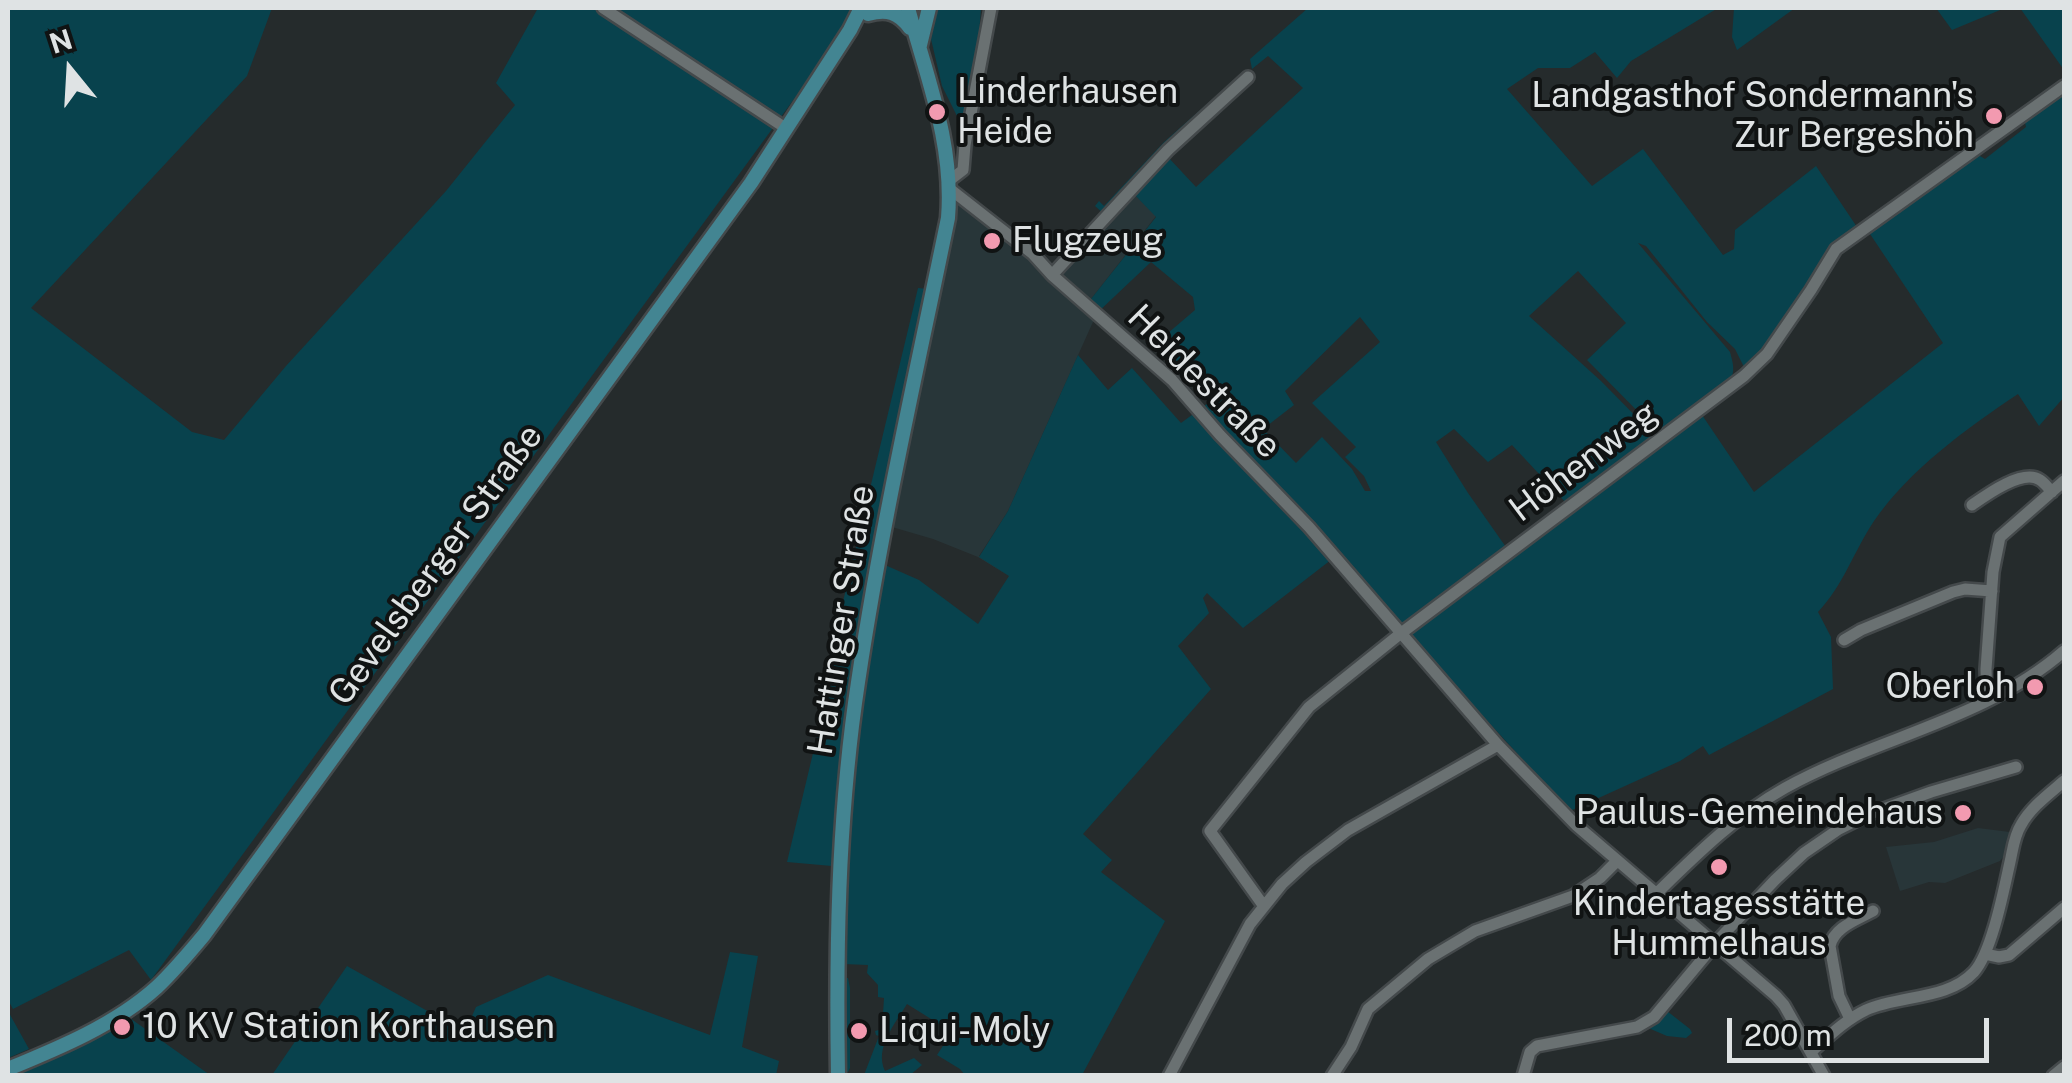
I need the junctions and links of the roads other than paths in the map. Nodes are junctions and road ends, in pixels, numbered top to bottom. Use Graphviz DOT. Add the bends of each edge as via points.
graph roads {
  1 [pos="603,8"];
  2 [pos="908,8"];
  3 [pos="928,8"];
  4 [pos="990,8"];
  5 [pos="868,10"];
  6 [pos="914,34"];
  7 [pos="919,50"];
  8 [pos="1248,77"];
  9 [pos="2064,86"];
  10 [pos="786,128"];
  11 [pos="950,184"];
  12 [pos="1052,275"];
  13 [pos="2064,480"];
  14 [pos="2052,492"];
  15 [pos="1972,505"];
  16 [pos="1992,591"];
  17 [pos="1400,634"];
  18 [pos="1844,640"];
  19 [pos="2064,651"];
  20 [pos="1987,700"];
  21 [pos="1498,745"];
  22 [pos="2016,766"];
  23 [pos="2064,781"];
  24 [pos="1616,862"];
  25 [pos="1656,894"];
  26 [pos="1263,905"];
  27 [pos="2064,908"];
  28 [pos="1873,911"];
  29 [pos="1715,946"];
  30 [pos="1985,954"];
  31 [pos="1850,1018"];
  32 [pos="1811,1052"];
  33 [pos="2064,1067"];
  34 [pos="8,1068"];
  35 [pos="838,1076"];
  36 [pos="1169,1076"];
  37 [pos="1332,1076"];
  38 [pos="1523,1076"];
  39 [pos="1824,1076"];
  40 [pos="2053,1076"];
  1 -- 10 [label="street"];
  2 -- 6 [label="main road, Hattinger Straße"];
  3 -- 7 [label="main road"];
  4 -- 11 [label="street, Hattinger Straße" via="962,170"];
  5 -- 6 [label="main road, Gevelsberger Straße" via="899,15"];
  5 -- 10 [label="main road, Gevelsberger Straße"];
  6 -- 7 [label="main road, Hattinger Straße"];
  7 -- 11 [label="main road, Hattinger Straße"];
  8 -- 12 [label="street" via="1168,150"];
  9 -- 17 [label="street, Höhenweg" via="1836,248 1767,354 1744,376"];
  10 -- 34 [label="main road, Gevelsberger Straße" via="186,958 123,1013"];
  11 -- 12 [label="street, Heidestraße"];
  11 -- 35 [label="main road, Hattinger Straße" via="856,702 840,850"];
  12 -- 17 [label="street, Heidestraße" via="1172,380"];
  13 -- 14 [label="street"];
  14 -- 15 [label="street" via="2030,476"];
  14 -- 16 [label="street" via="2000,536"];
  16 -- 18 [label="street" via="1953,592"];
  16 -- 20 [label="street"];
  17 -- 21 [label="street, Heidestraße"];
  17 -- 26 [label="street, Höhenweg" via="1309,708 1210,831"];
  19 -- 20 [label="street"];
  20 -- 25 [label="street" via="1785,788 1718,835"];
  21 -- 24 [label="street, Heidestraße"];
  21 -- 26 [label="street" via="1348,830"];
  22 -- 29 [label="street" via="1839,829 1790,866"];
  23 -- 30 [label="street" via="2018,830"];
  24 -- 25 [label="street, Heidestraße"];
  24 -- 37 [label="street" via="1573,896 1475,931 1428,959 1368,1010"];
  25 -- 29 [label="street, Heidestraße"];
  26 -- 36 [label="street"];
  27 -- 30 [label="street" via="2009,955"];
  28 -- 31 [label="street" via="1831,938 1839,996"];
  29 -- 32 [label="street, Heidestraße" via="1784,1005"];
  29 -- 38 [label="street" via="1654,1017 1637,1027 1537,1046"];
  30 -- 31 [label="street" via="1953,986"];
  31 -- 32 [label="street"];
  32 -- 39 [label="street, Heidestraße"];
  33 -- 40 [label="street"];
}
